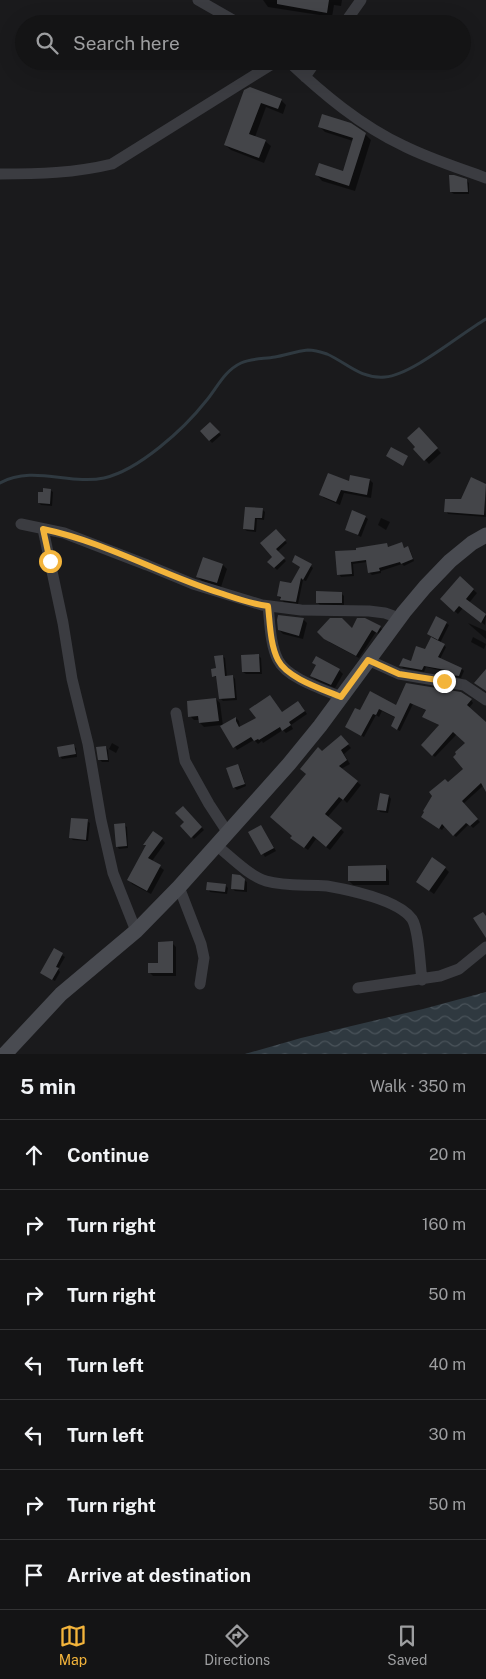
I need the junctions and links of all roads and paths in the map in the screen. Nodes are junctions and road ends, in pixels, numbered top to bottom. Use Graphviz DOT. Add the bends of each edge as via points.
graph roads {
  1 [pos="198,0"];
  2 [pos="362,0"];
  3 [pos="224,15"];
  4 [pos="351,15"];
  5 [pos="263,70"];
  6 [pos="298,70"];
  7 [pos="310,70"];
  8 [pos="305,77"];
  9 [pos="0,174"];
  10 [pos="486,178"];
  11 [pos="21,524"];
  12 [pos="43,529"];
  13 [pos="486,535"];
  14 [pos="268,606"];
  15 [pos="399,618"];
  16 [pos="368,660"];
  17 [pos="341,697"];
  18 [pos="486,700"];
  19 [pos="176,713"];
  20 [pos="228,832"];
  21 [pos="216,845"];
  22 [pos="179,887"];
  23 [pos="136,931"];
  24 [pos="486,947"];
  25 [pos="422,980"];
  26 [pos="200,984"];
  27 [pos="358,988"];
  28 [pos="6,1054"];
  1 -- 3 [label="street"];
  2 -- 4 [label="street"];
  5 -- 9 [label="street" via="112,164 51,174"];
  6 -- 8 [label="street"];
  7 -- 8 [label="street"];
  8 -- 10 [label="street" via="378,132 405,147"];
  11 -- 12 [label="street"];
  12 -- 14 [label="street" via="89,542 193,584"];
  12 -- 23 [label="street" via="113,872"];
  13 -- 15 [label="street" via="450,561"];
  14 -- 15 [label="street" via="369,611"];
  14 -- 17 [label="street" via="278,660 285,669 293,676"];
  15 -- 16 [label="street"];
  16 -- 17 [label="street"];
  16 -- 18 [label="street" via="399,674 464,685"];
  17 -- 20 [label="street" via="289,764"];
  19 -- 20 [label="street" via="185,761"];
  20 -- 21 [label="street"];
  21 -- 22 [label="street"];
  21 -- 25 [label="street" via="264,881 328,886 369,895 399,909 413,920"];
  22 -- 23 [label="street"];
  22 -- 26 [label="street" via="201,944 204,958"];
  23 -- 28 [label="street" via="62,994"];
  24 -- 25 [label="street" via="459,969"];
  25 -- 27 [label="street"];
}
